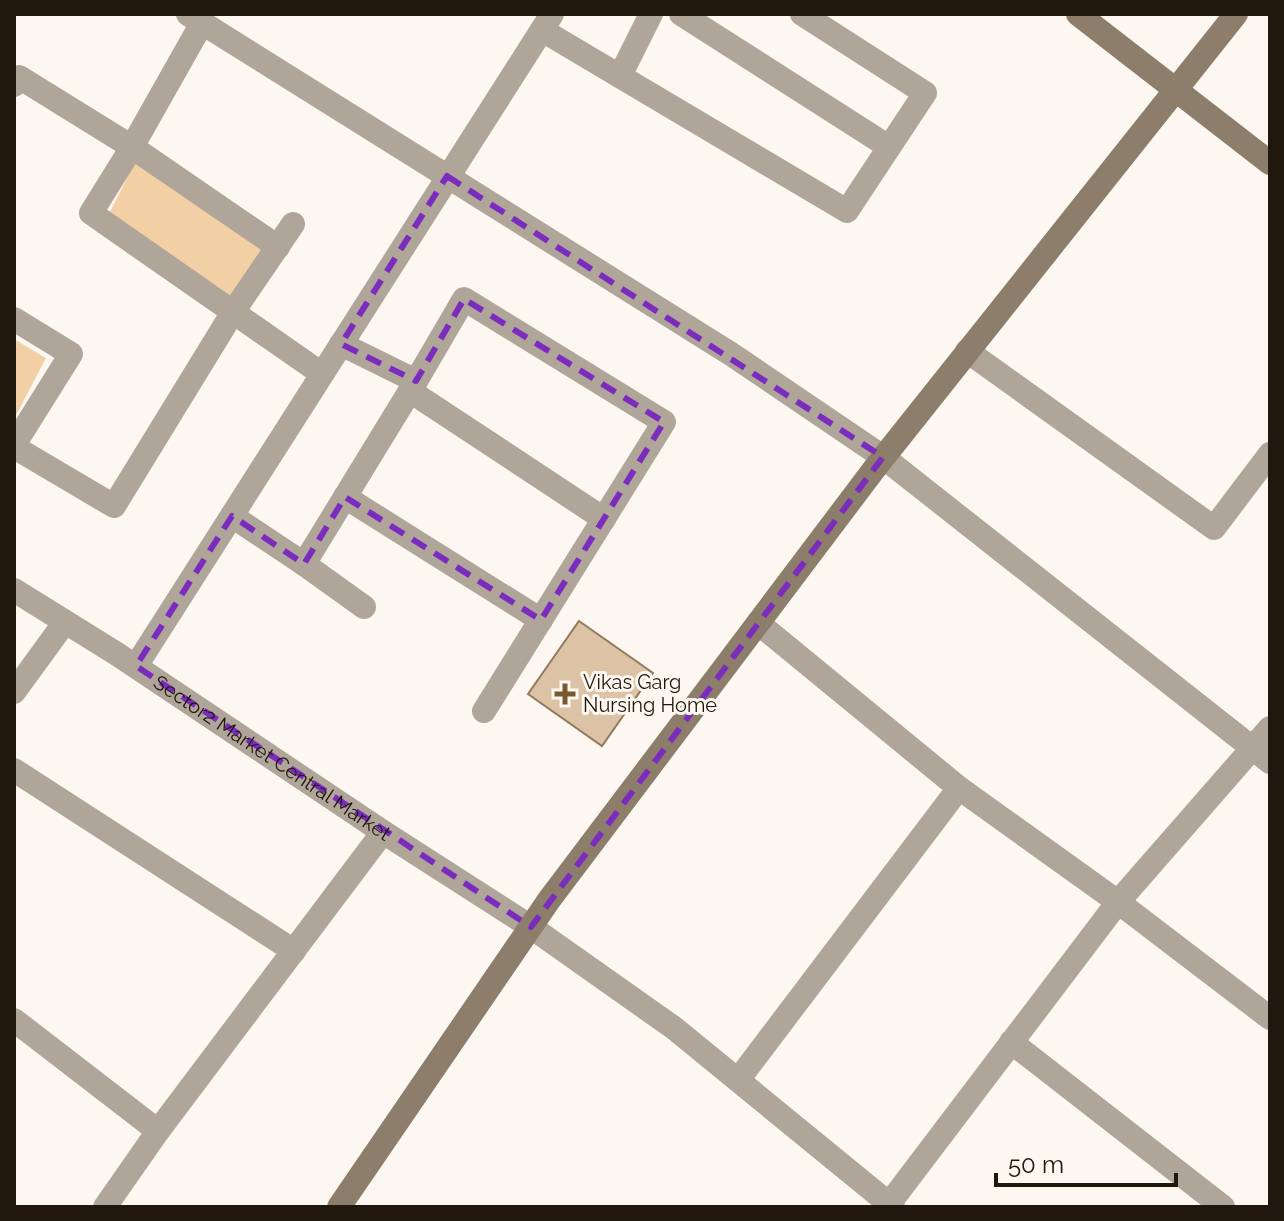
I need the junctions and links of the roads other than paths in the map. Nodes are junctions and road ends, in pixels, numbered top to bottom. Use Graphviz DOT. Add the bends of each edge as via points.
graph roads {
  1 [pos="651,14"];
  2 [pos="681,14"];
  3 [pos="802,14"];
  4 [pos="1078,14"];
  5 [pos="1236,14"];
  6 [pos="195,18"];
  7 [pos="547,22"];
  8 [pos="620,76"];
  9 [pos="14,85"];
  10 [pos="1174,89"];
  11 [pos="132,147"];
  12 [pos="889,147"];
  13 [pos="1270,163"];
  14 [pos="447,176"];
  15 [pos="293,224"];
  16 [pos="278,247"];
  17 [pos="233,312"];
  18 [pos="14,319"];
  19 [pos="341,344"];
  20 [pos="967,351"];
  21 [pos="322,374"];
  22 [pos="413,386"];
  23 [pos="14,446"];
  24 [pos="1270,454"];
  25 [pos="883,457"];
  26 [pos="345,497"];
  27 [pos="232,516"];
  28 [pos="604,519"];
  29 [pos="304,564"];
  30 [pos="14,590"];
  31 [pos="364,607"];
  32 [pos="541,620"];
  33 [pos="65,622"];
  34 [pos="758,623"];
  35 [pos="136,666"];
  36 [pos="14,692"];
  37 [pos="484,711"];
  38 [pos="1270,728"];
  39 [pos="1262,756"];
  40 [pos="14,770"];
  41 [pos="959,788"];
  42 [pos="383,832"];
  43 [pos="1118,902"];
  44 [pos="531,927"];
  45 [pos="294,951"];
  46 [pos="1270,1018"];
  47 [pos="14,1020"];
  48 [pos="1011,1042"];
  49 [pos="738,1080"];
  50 [pos="158,1131"];
  51 [pos="891,1205"];
  52 [pos="105,1207"];
  53 [pos="339,1207"];
  54 [pos="1223,1207"];
  1 -- 8 [label="street"];
  2 -- 12 [label="street"];
  3 -- 12 [label="street" via="925,93"];
  4 -- 10 [label="street"];
  5 -- 10 [label="street"];
  6 -- 11 [label="street"];
  6 -- 14 [label="street"];
  7 -- 8 [label="street"];
  7 -- 14 [label="street"];
  8 -- 12 [label="street" via="847,211"];
  9 -- 11 [label="street" via="19,77"];
  10 -- 13 [label="street"];
  10 -- 20 [label="street"];
  11 -- 16 [label="street"];
  11 -- 17 [label="street" via="91,213"];
  14 -- 19 [label="street"];
  14 -- 25 [label="street" via="731,354"];
  15 -- 16 [label="street"];
  16 -- 17 [label="street"];
  17 -- 21 [label="street"];
  17 -- 23 [label="street" via="114,506"];
  18 -- 23 [label="street" via="71,354"];
  19 -- 21 [label="street"];
  19 -- 22 [label="street"];
  20 -- 24 [label="street" via="1214,528"];
  20 -- 25 [label="street"];
  21 -- 27 [label="street"];
  22 -- 26 [label="street"];
  22 -- 28 [label="street"];
  22 -- 28 [label="street" via="464,299 664,422"];
  25 -- 34 [label="street"];
  25 -- 39 [label="street"];
  26 -- 29 [label="street"];
  26 -- 32 [label="street"];
  27 -- 29 [label="street"];
  27 -- 35 [label="street"];
  28 -- 32 [label="street"];
  29 -- 31 [label="street"];
  30 -- 33 [label="street, Sector2 Market Central Market"];
  32 -- 37 [label="street"];
  33 -- 35 [label="street, Sector2 Market Central Market"];
  33 -- 36 [label="street"];
  34 -- 41 [label="street"];
  34 -- 44 [label="street"];
  35 -- 42 [label="street, Sector2 Market Central Market"];
  38 -- 39 [label="street"];
  39 -- 43 [label="street"];
  40 -- 45 [label="street"];
  41 -- 43 [label="street"];
  41 -- 49 [label="street"];
  42 -- 44 [label="street, Sector2 Market Central Market"];
  42 -- 45 [label="street"];
  43 -- 46 [label="street"];
  43 -- 48 [label="street"];
  44 -- 49 [label="street, Sector2 Market Central Market"];
  44 -- 53 [label="street"];
  45 -- 50 [label="street"];
  47 -- 50 [label="street"];
  48 -- 51 [label="street"];
  48 -- 54 [label="street"];
  49 -- 51 [label="street, Sector2 Market Central Market"];
  50 -- 52 [label="street"];
}
